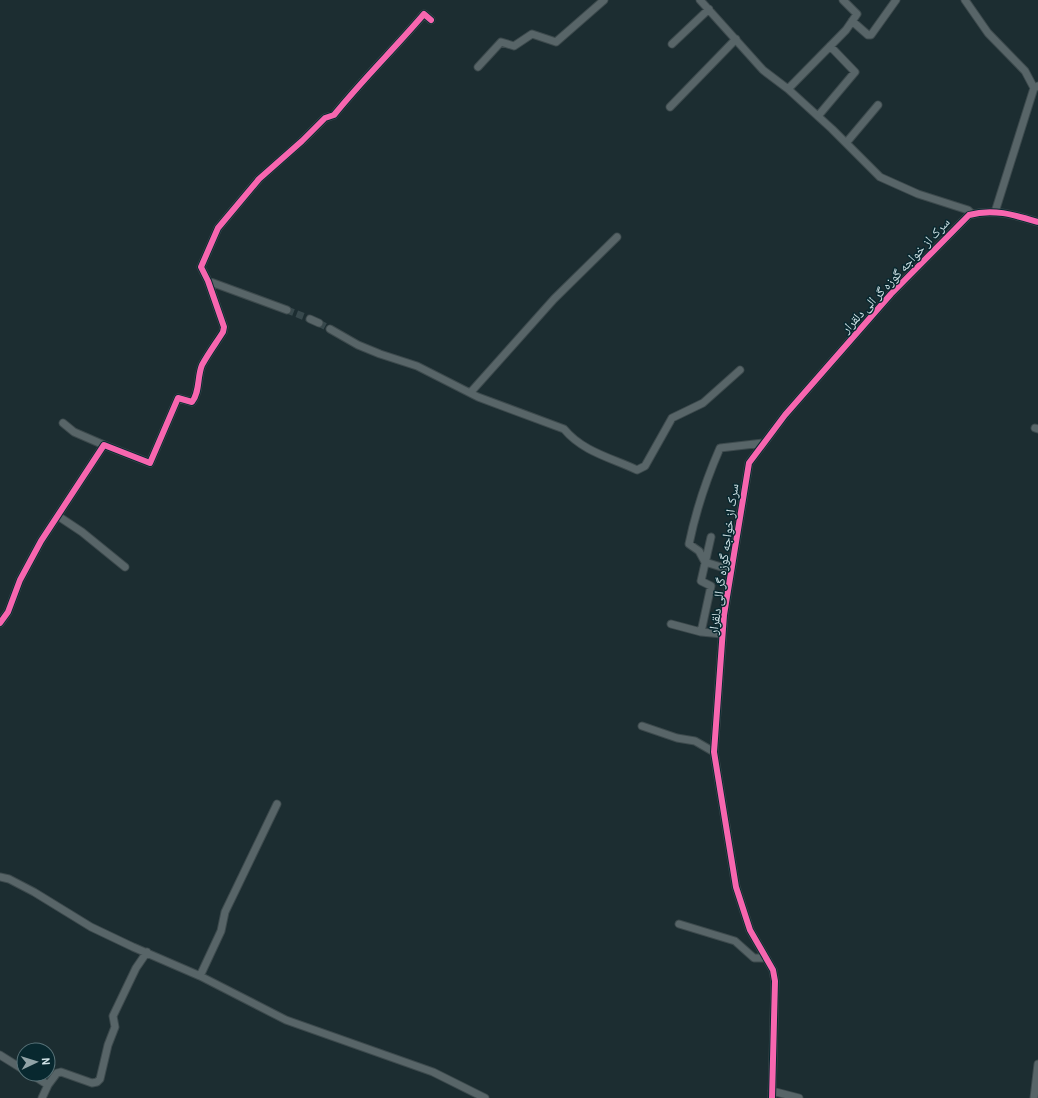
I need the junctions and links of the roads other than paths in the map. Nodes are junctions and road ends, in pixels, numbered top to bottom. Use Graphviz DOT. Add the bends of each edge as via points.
graph roads {
  1 [pos="604,0"];
  2 [pos="700,0"];
  3 [pos="843,0"];
  4 [pos="896,0"];
  5 [pos="965,0"];
  6 [pos="709,9"];
  7 [pos="431,20"];
  8 [pos="852,21"];
  9 [pos="736,39"];
  10 [pos="672,44"];
  11 [pos="830,46"];
  12 [pos="478,67"];
  13 [pos="1036,87"];
  14 [pos="788,89"];
  15 [pos="878,105"];
  16 [pos="670,107"];
  17 [pos="818,116"];
  18 [pos="846,143"];
  19 [pos="995,212"];
  20 [pos="972,214"];
  21 [pos="1038,222"];
  22 [pos="617,237"];
  23 [pos="208,281"];
  24 [pos="288,310"];
  25 [pos="310,319"];
  26 [pos="319,323"];
  27 [pos="330,329"];
  28 [pos="740,370"];
  29 [pos="470,393"];
  30 [pos="63,423"];
  31 [pos="763,443"];
  32 [pos="104,445"];
  33 [pos="58,516"];
  34 [pos="711,537"];
  35 [pos="705,562"];
  36 [pos="125,567"];
  37 [pos="731,570"];
  38 [pos="0,623"];
  39 [pos="671,624"];
  40 [pos="701,632"];
  41 [pos="722,634"];
  42 [pos="642,726"];
  43 [pos="714,752"];
  44 [pos="277,804"];
  45 [pos="0,877"];
  46 [pos="679,924"];
  47 [pos="146,952"];
  48 [pos="766,958"];
  49 [pos="200,976"];
  50 [pos="0,1055"];
  51 [pos="1038,1064"];
  52 [pos="16,1065"];
  53 [pos="42,1082"];
  54 [pos="48,1086"];
  55 [pos="772,1094"];
  56 [pos="42,1098"];
  57 [pos="484,1098"];
  58 [pos="799,1098"];
  59 [pos="1034,1098"];
  1 -- 12 [label="street" via="556,42 532,34 514,46 501,42"];
  2 -- 6 [label="street"];
  3 -- 8 [label="street" via="857,14"];
  4 -- 8 [label="street" via="871,35"];
  5 -- 13 [label="street" via="988,33 1025,71"];
  6 -- 9 [label="street"];
  6 -- 10 [label="street"];
  7 -- 23 [label="street" via="424,14 334,114 325,118 259,178 218,228 201,267"];
  8 -- 11 [label="street"];
  9 -- 14 [label="street" via="763,70"];
  9 -- 16 [label="street"];
  11 -- 14 [label="street"];
  11 -- 17 [label="street" via="855,72"];
  13 -- 19 [label="street"];
  14 -- 17 [label="street"];
  15 -- 18 [label="street"];
  17 -- 18 [label="street"];
  18 -- 20 [label="street" via="880,177 918,194 968,210"];
  19 -- 20 [label="street"];
  19 -- 21 [label="street"];
  20 -- 31 [label="street, سرک از خواجه گوزه گر الی دلقرار" via="891,294 785,414"];
  22 -- 29 [label="street" via="554,300"];
  23 -- 24 [label="street"];
  23 -- 32 [label="street" via="224,327 202,365 196,396 192,402 178,398 150,463"];
  25 -- 26 [label="street"];
  27 -- 29 [label="street" via="358,345 417,366"];
  28 -- 29 [label="street" via="704,403 672,418 645,466 637,470 608,459 574,440 564,429"];
  30 -- 32 [label="street" via="74,432"];
  31 -- 35 [label="street" via="720,448 694,518 689,544 699,551"];
  31 -- 37 [label="street, سرک از خواجه گوزه گر الی دلقرار" via="749,463"];
  32 -- 33 [label="street"];
  33 -- 36 [label="street"];
  33 -- 38 [label="street" via="27,567 8,612"];
  34 -- 35 [label="street"];
  35 -- 37 [label="street"];
  35 -- 40 [label="street" via="701,581 711,586"];
  37 -- 41 [label="street, سرک از خواجه گوزه گر الی دلقرار"];
  39 -- 40 [label="street"];
  40 -- 41 [label="street"];
  41 -- 43 [label="street, سرک از خواجه گوزه گر الی دلقرار"];
  42 -- 43 [label="street" via="677,738 695,741"];
  43 -- 48 [label="street, سرک از خواجه گوزه گر الی دلقرار" via="736,887 750,930"];
  44 -- 49 [label="street" via="225,912 221,931"];
  45 -- 47 [label="street" via="34,892 91,927"];
  46 -- 48 [label="street" via="735,941 754,958"];
  47 -- 49 [label="street"];
  47 -- 54 [label="street" via="113,1016 115,1027 100,1079 92,1083 61,1072 57,1073"];
  48 -- 55 [label="street, سرک از خواجه گوزه گر الی دلقرار" via="773,970 775,981"];
  49 -- 57 [label="street" via="286,1020 433,1072"];
  50 -- 52 [label="street"];
  51 -- 59 [label="street"];
  53 -- 54 [label="street"];
  54 -- 56 [label="street"];
  55 -- 58 [label="street"];
}
